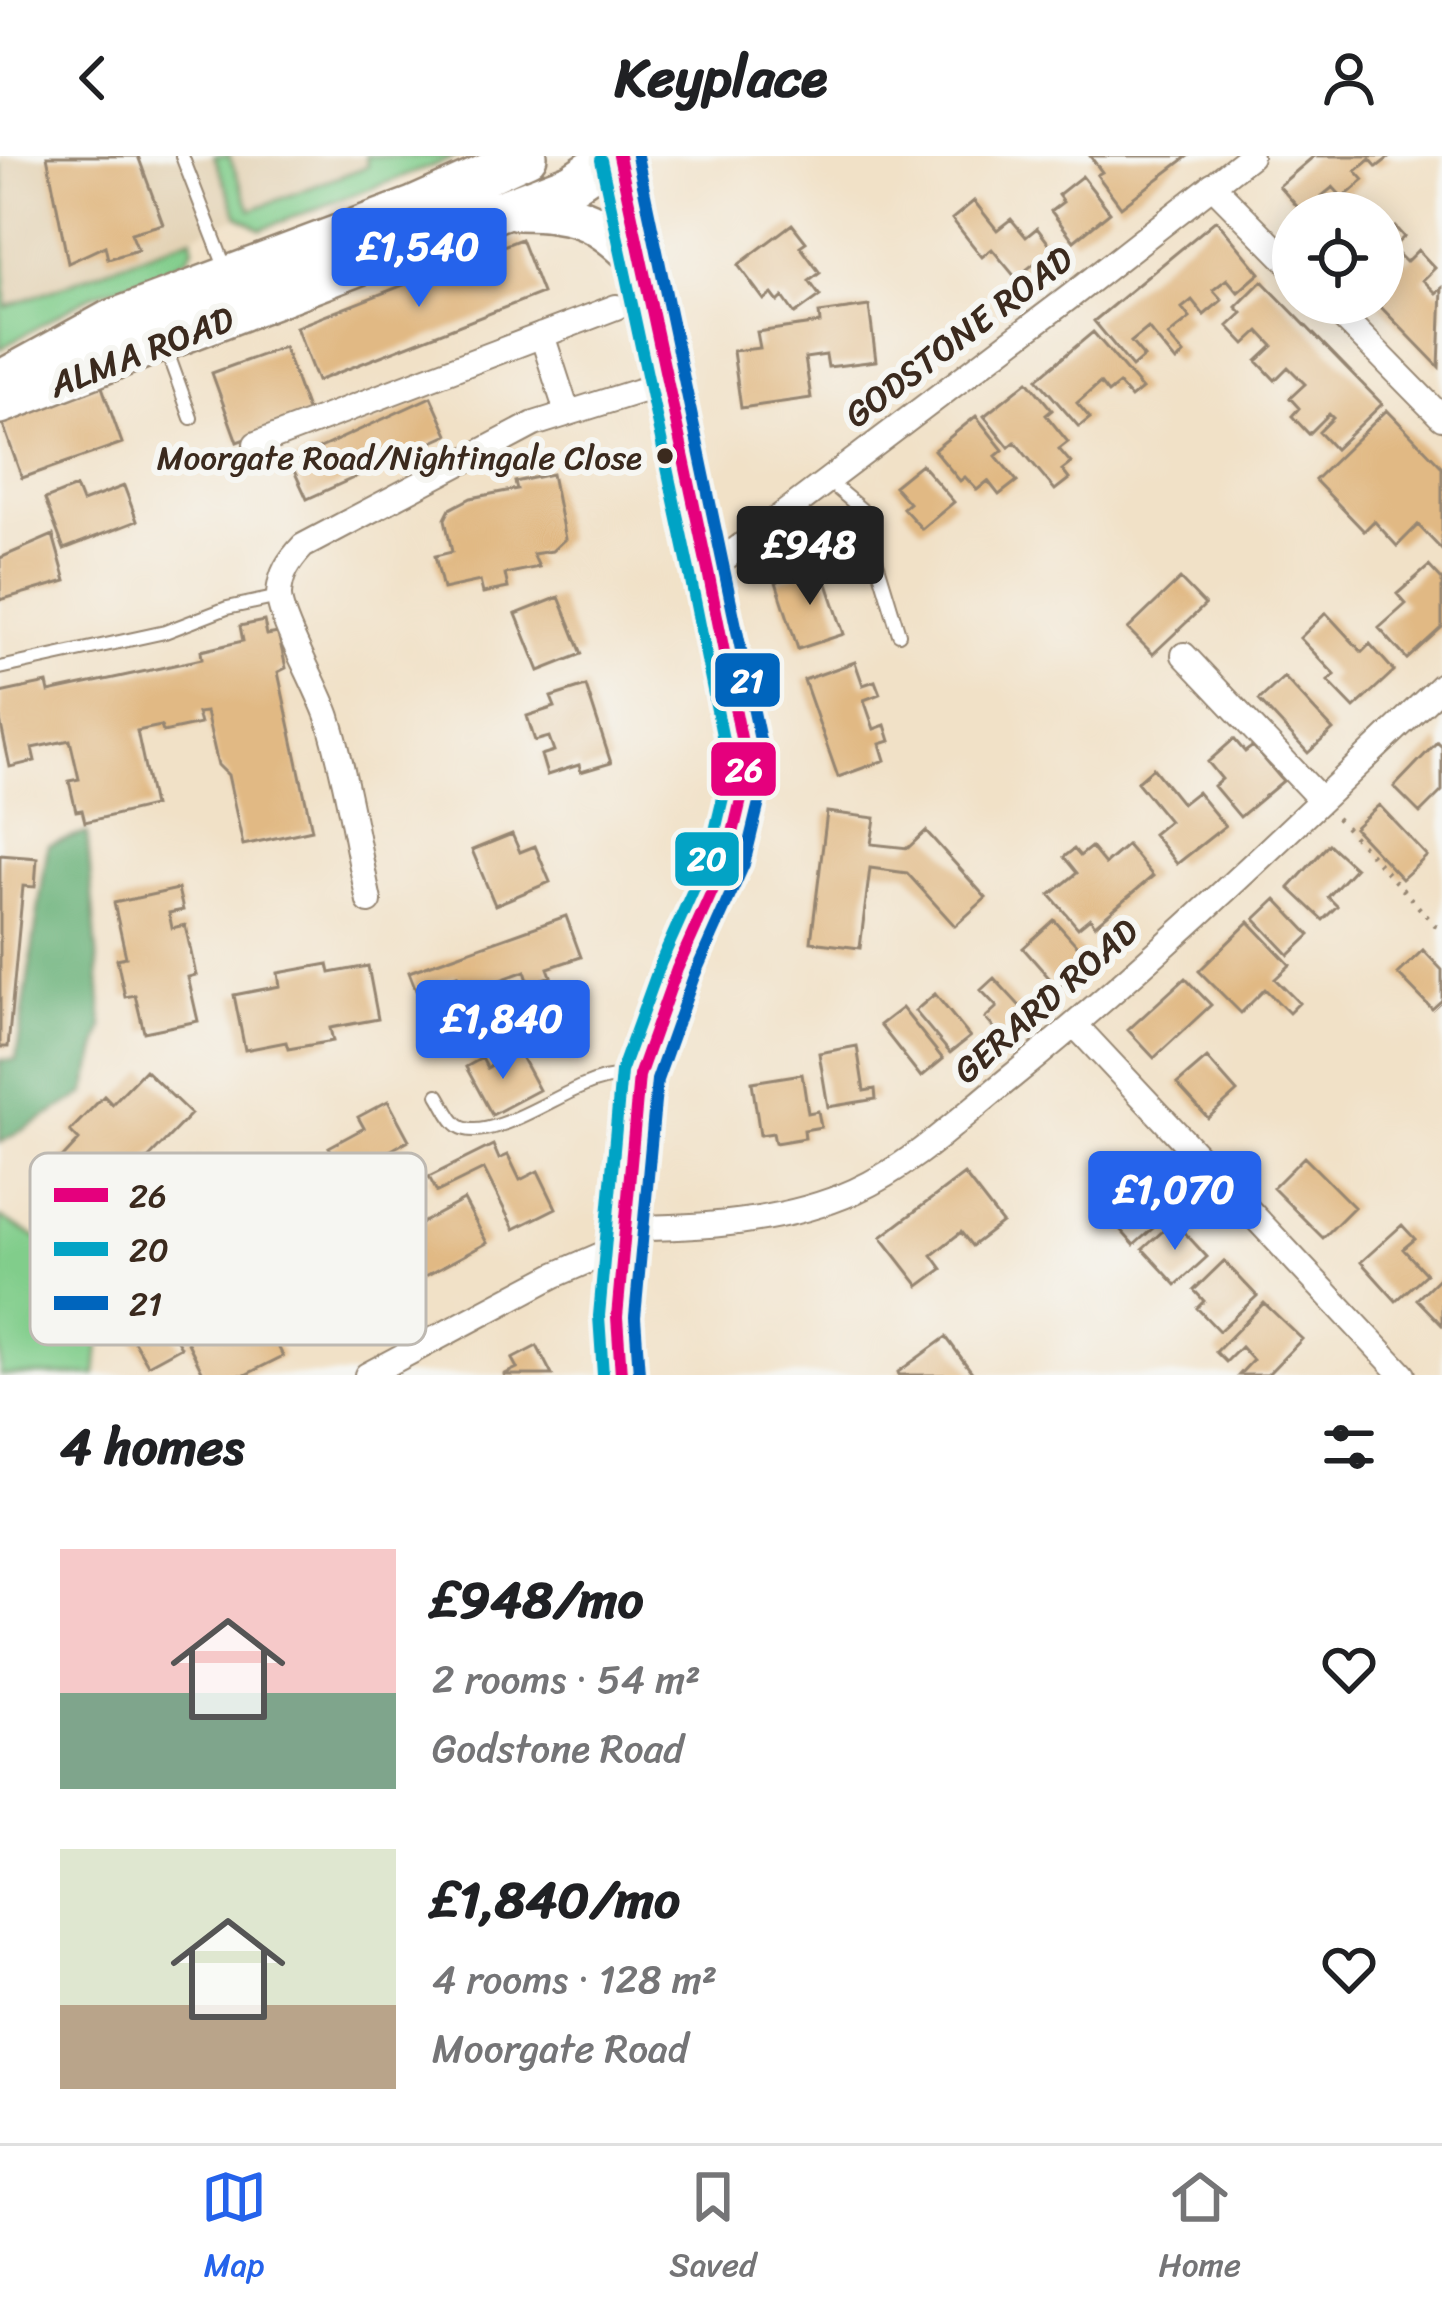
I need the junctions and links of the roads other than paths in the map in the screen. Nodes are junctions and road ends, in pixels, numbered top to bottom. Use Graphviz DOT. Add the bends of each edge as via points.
graph roads {
  1 [pos="182,156"];
  2 [pos="527,156"];
  3 [pos="616,156"];
  4 [pos="1250,156"];
  5 [pos="1212,185"];
  6 [pos="506,210"];
  7 [pos="1272,246"];
  8 [pos="372,261"];
  9 [pos="645,268"];
  10 [pos="228,275"];
  11 [pos="616,307"];
  12 [pos="174,316"];
  13 [pos="227,319"];
  14 [pos="1350,324"];
  15 [pos="542,335"];
  16 [pos="70,343"];
  17 [pos="0,381"];
  18 [pos="670,381"];
  19 [pos="0,404"];
  20 [pos="566,412"];
  21 [pos="191,418"];
  22 [pos="1442,418"];
  23 [pos="256,444"];
  24 [pos="828,481"];
  25 [pos="709,571"];
  26 [pos="279,597"];
  27 [pos="898,634"];
  28 [pos="1184,655"];
  29 [pos="0,668"];
  30 [pos="1442,685"];
  31 [pos="1321,800"];
  32 [pos="369,901"];
  33 [pos="1076,1026"];
  34 [pos="640,1076"];
  35 [pos="438,1095"];
  36 [pos="622,1240"];
  37 [pos="426,1344"];
  38 [pos="423,1345"];
  39 [pos="367,1375"];
  40 [pos="621,1375"];
  41 [pos="1403,1375"];
  1 -- 10 [label="lane"];
  2 -- 10 [label="main road, ALMA ROAD"];
  3 -- 6 [label="main road, ALMA ROAD"];
  3 -- 9 [label="main road"];
  4 -- 5 [label="street, GODSTONE ROAD"];
  5 -- 7 [label="street"];
  5 -- 24 [label="street, GODSTONE ROAD"];
  6 -- 8 [label="main road, ALMA ROAD"];
  6 -- 9 [label="main road" via="599,223"];
  8 -- 10 [label="main road" via="259,291"];
  8 -- 13 [label="main road, ALMA ROAD"];
  9 -- 18 [label="main road"];
  10 -- 12 [label="main road, ALMA ROAD"];
  10 -- 13 [label="lane" via="234,291"];
  11 -- 15 [label="street"];
  12 -- 13 [label="main road, ALMA ROAD"];
  12 -- 16 [label="main road" via="141,332"];
  12 -- 16 [label="main road, ALMA ROAD" via="109,321"];
  12 -- 19 [label="main road, ALMA ROAD"];
  12 -- 21 [label="lane"];
  14 -- 22 [label="street"];
  15 -- 20 [label="street"];
  15 -- 23 [label="street"];
  16 -- 17 [label="main road, ALMA ROAD"];
  18 -- 20 [label="street"];
  18 -- 25 [label="main road"];
  20 -- 26 [label="street" via="303,546 282,575"];
  24 -- 25 [label="street, GODSTONE ROAD"];
  24 -- 27 [label="lane" via="861,509"];
  25 -- 34 [label="main road" via="744,787 727,858"];
  26 -- 29 [label="lane"];
  26 -- 32 [label="street" via="328,719"];
  28 -- 31 [label="street"];
  30 -- 31 [label="street, GERARD ROAD"];
  31 -- 33 [label="street, GERARD ROAD"];
  33 -- 36 [label="street, GERARD ROAD" via="900,1168 854,1192 756,1219"];
  33 -- 41 [label="street"];
  34 -- 35 [label="lane" via="592,1083 500,1126 472,1130 454,1123"];
  34 -- 36 [label="main road"];
  36 -- 37 [label="street, GERARD ROAD"];
  36 -- 40 [label="main road"];
  38 -- 39 [label="street, GERARD ROAD"];
}
